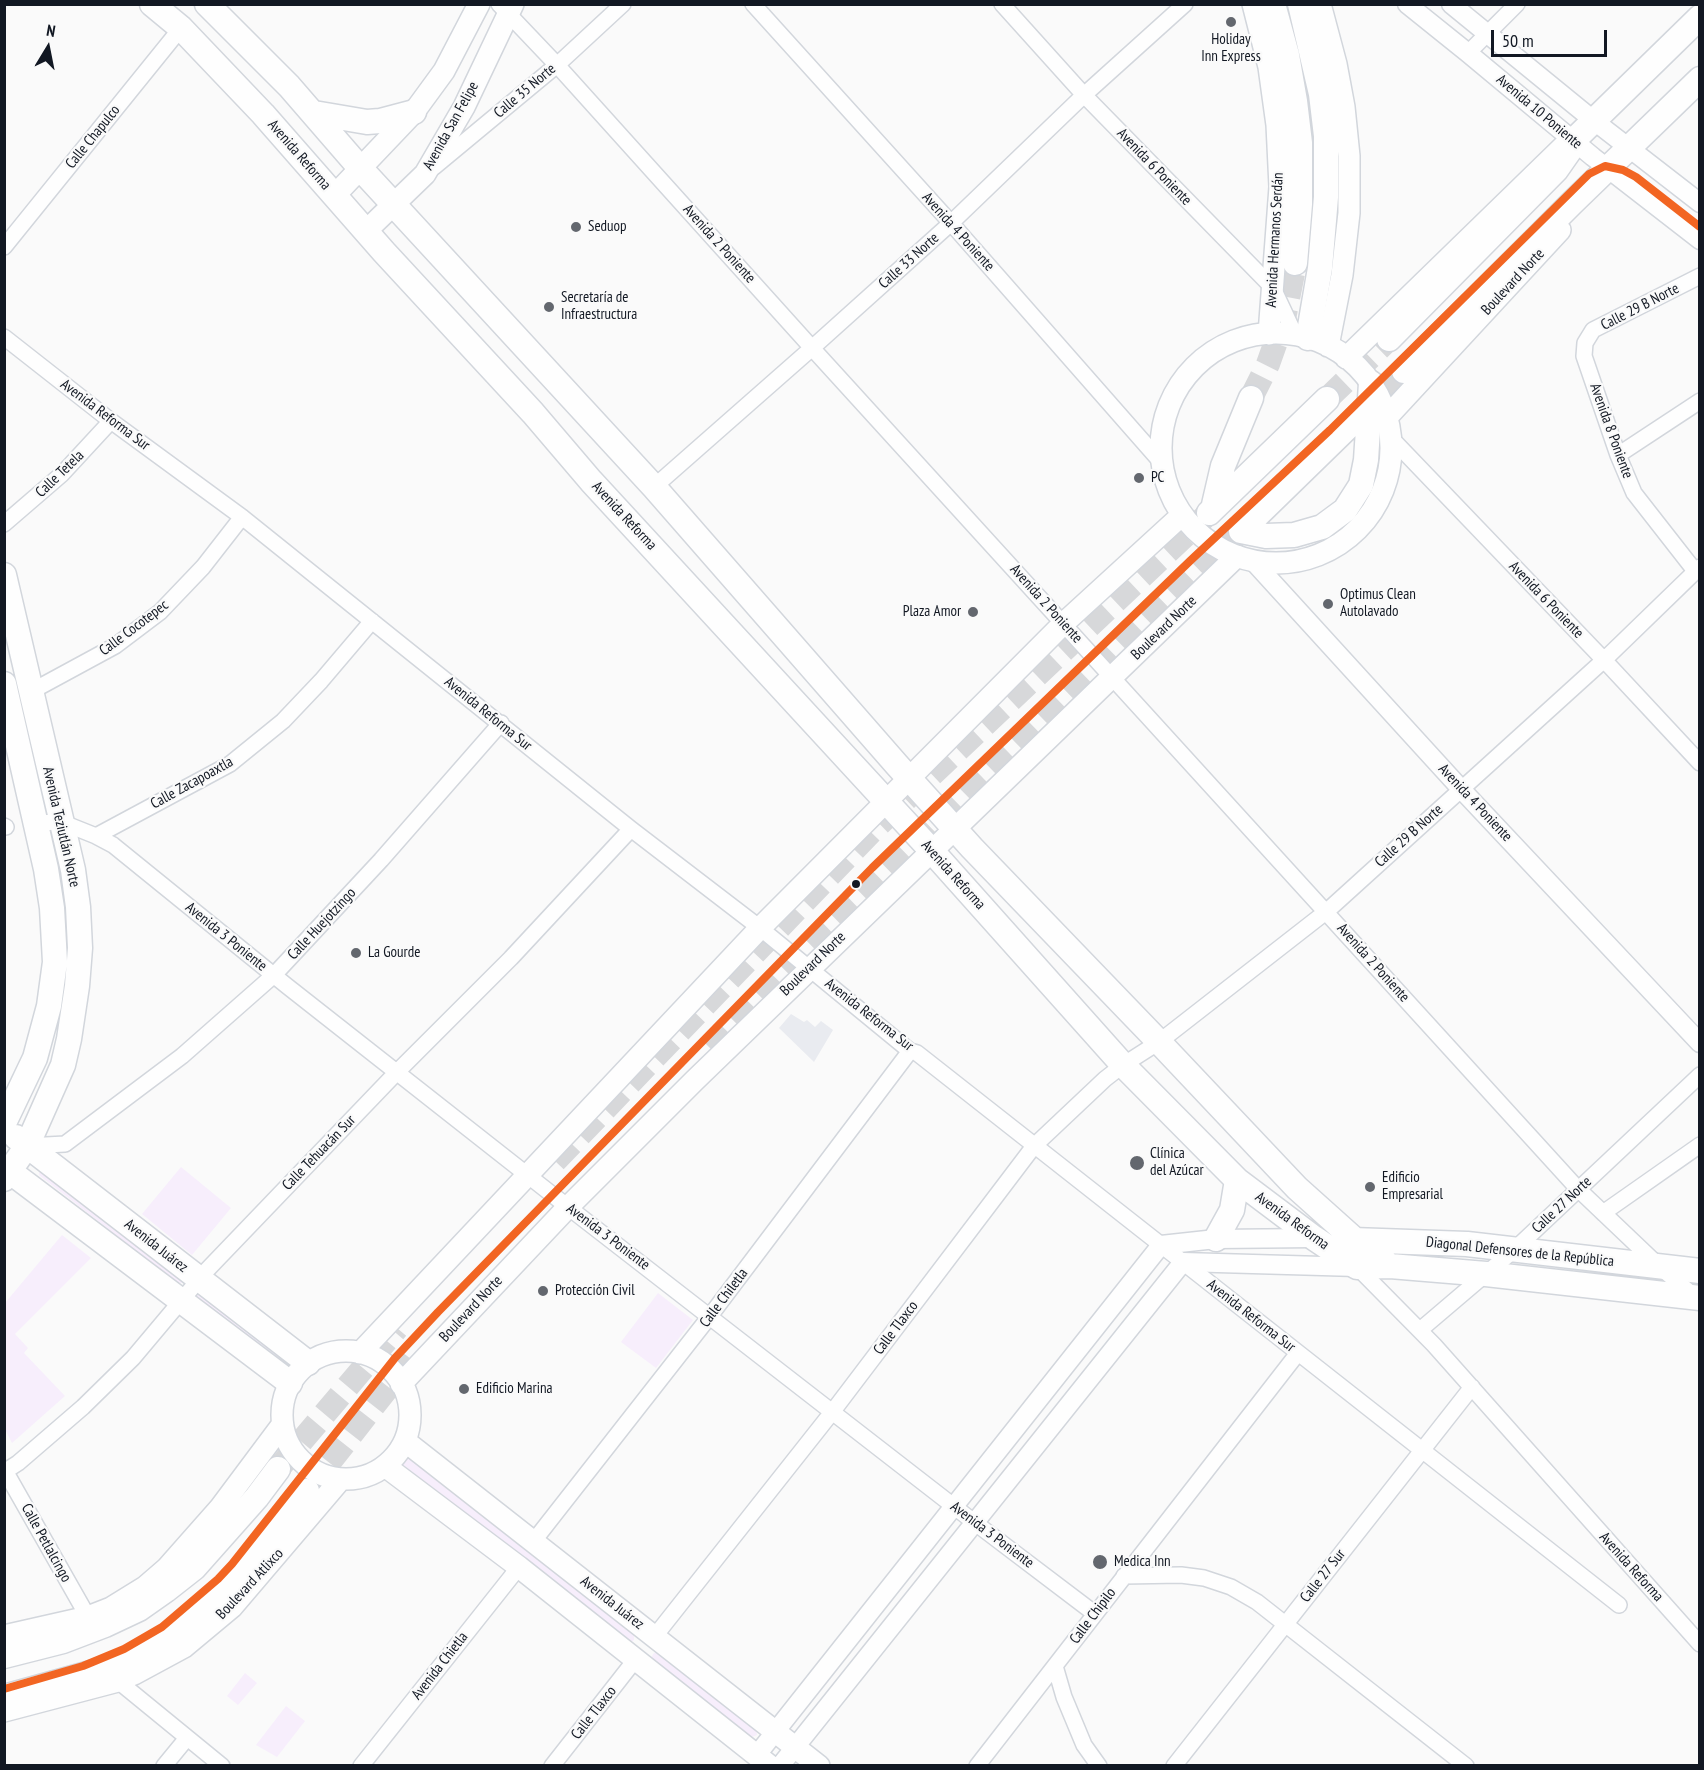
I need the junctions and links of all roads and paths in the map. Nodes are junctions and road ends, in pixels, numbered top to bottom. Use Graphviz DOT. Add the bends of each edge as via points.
graph roads {
  1 [pos="152,4"];
  2 [pos="207,4"];
  3 [pos="479,4"];
  4 [pos="623,4"];
  5 [pos="753,4"];
  6 [pos="1002,4"];
  7 [pos="1185,4"];
  8 [pos="1253,4"];
  9 [pos="1273,4"];
  10 [pos="1300,4"];
  11 [pos="1407,4"];
  12 [pos="1451,4"];
  13 [pos="1516,4"];
  14 [pos="507,8"];
  15 [pos="1327,10"];
  16 [pos="1700,17"];
  17 [pos="181,28"];
  18 [pos="1487,34"];
  19 [pos="1468,53"];
  20 [pos="557,65"];
  21 [pos="1700,79"];
  22 [pos="1084,95"];
  23 [pos="414,112"];
  24 [pos="314,114"];
  25 [pos="1593,120"];
  26 [pos="1574,140"];
  27 [pos="1629,148"];
  28 [pos="360,168"];
  29 [pos="1608,169"];
  30 [pos="425,174"];
  31 [pos="334,195"];
  32 [pos="1700,203"];
  33 [pos="393,205"];
  34 [pos="951,223"];
  35 [pos="366,231"];
  36 [pos="1700,240"];
  37 [pos="4,247"];
  38 [pos="1295,263"];
  39 [pos="1700,276"];
  40 [pos="1273,288"];
  41 [pos="1269,334"];
  42 [pos="4,337"];
  43 [pos="1389,339"];
  44 [pos="1310,340"];
  45 [pos="1586,343"];
  46 [pos="812,348"];
  47 [pos="1346,357"];
  48 [pos="1404,371"];
  49 [pos="1371,383"];
  50 [pos="570,398"];
  51 [pos="1251,398"];
  52 [pos="1327,399"];
  53 [pos="1700,401"];
  54 [pos="1387,417"];
  55 [pos="1355,420"];
  56 [pos="111,421"];
  57 [pos="543,423"];
  58 [pos="1391,438"];
  59 [pos="1618,455"];
  60 [pos="1161,462"];
  61 [pos="654,487"];
  62 [pos="1182,515"];
  63 [pos="242,517"];
  64 [pos="4,524"];
  65 [pos="1245,559"];
  66 [pos="1697,569"];
  67 [pos="4,575"];
  68 [pos="372,621"];
  69 [pos="1064,623"];
  70 [pos="1604,660"];
  71 [pos="1113,677"];
  72 [pos="4,684"];
  73 [pos="32,691"];
  74 [pos="501,723"];
  75 [pos="1700,763"];
  76 [pos="908,778"];
  77 [pos="1461,789"];
  78 [pos="885,801"];
  79 [pos="61,822"];
  80 [pos="35,823"];
  81 [pos="954,828"];
  82 [pos="631,829"];
  83 [pos="96,836"];
  84 [pos="931,850"];
  85 [pos="1327,911"];
  86 [pos="760,928"];
  87 [pos="810,968"];
  88 [pos="274,975"];
  89 [pos="1159,1042"];
  90 [pos="1700,1043"];
  91 [pos="910,1051"];
  92 [pos="1123,1065"];
  93 [pos="397,1072"];
  94 [pos="1700,1075"];
  95 [pos="4,1123"];
  96 [pos="4,1128"];
  97 [pos="27,1146"];
  98 [pos="1034,1146"];
  99 [pos="1700,1146"];
  100 [pos="6,1172"];
  101 [pos="527,1174"];
  102 [pos="1237,1180"];
  103 [pos="1578,1189"];
  104 [pos="568,1207"];
  105 [pos="1602,1213"];
  106 [pos="1314,1238"];
  107 [pos="1216,1239"];
  108 [pos="1355,1240"];
  109 [pos="1161,1245"];
  110 [pos="1514,1250"];
  111 [pos="1183,1262"];
  112 [pos="1390,1266"];
  113 [pos="1357,1267"];
  114 [pos="1660,1267"];
  115 [pos="1700,1271"];
  116 [pos="1486,1274"];
  117 [pos="199,1280"];
  118 [pos="1698,1299"];
  119 [pos="182,1301"];
  120 [pos="710,1316"];
  121 [pos="1420,1330"];
  122 [pos="360,1353"];
  123 [pos="1298,1353"];
  124 [pos="308,1363"];
  125 [pos="290,1383"];
  126 [pos="401,1384"];
  127 [pos="1472,1387"];
  128 [pos="833,1411"];
  129 [pos="282,1425"];
  130 [pos="405,1441"];
  131 [pos="1422,1450"];
  132 [pos="385,1466"];
  133 [pos="278,1469"];
  134 [pos="5,1471"];
  135 [pos="341,1479"];
  136 [pos="307,1491"];
  137 [pos="954,1506"];
  138 [pos="974,1522"];
  139 [pos="533,1542"];
  140 [pos="519,1567"];
  141 [pos="1124,1576"];
  142 [pos="1619,1605"];
  143 [pos="1095,1613"];
  144 [pos="88,1617"];
  145 [pos="1286,1624"];
  146 [pos="4,1636"];
  147 [pos="656,1636"];
  148 [pos="1700,1644"];
  149 [pos="4,1656"];
  150 [pos="635,1660"];
  151 [pos="1055,1666"];
  152 [pos="118,1681"];
  153 [pos="4,1697"];
  154 [pos="4,1711"];
  155 [pos="775,1732"];
  156 [pos="187,1738"];
  157 [pos="795,1747"];
  158 [pos="758,1762"];
  159 [pos="164,1766"];
  160 [pos="222,1766"];
  161 [pos="361,1766"];
  162 [pos="552,1766"];
  163 [pos="780,1766"];
  164 [pos="819,1766"];
  165 [pos="977,1766"];
  166 [pos="1099,1766"];
  167 [pos="1174,1766"];
  168 [pos="1466,1766"];
  1 -- 17 [label="main road, Avenida Reforma"];
  2 -- 24 [label="main road, Avenida Reforma"];
  3 -- 23 [label="main road" via="444,71"];
  4 -- 20 [label="street, Calle 35 Norte"];
  5 -- 34 [label="street, Avenida 4 Poniente"];
  6 -- 22 [label="street, Avenida 6 Poniente"];
  7 -- 22 [label="street, Calle 33 Norte"];
  8 -- 40 [label="main road, Avenida Hermanos Serdán" via="1269,67 1277,125 1280,187"];
  9 -- 38 [label="main road" via="1287,56 1300,143"];
  10 -- 44 [label="main road" via="1321,94 1326,136 1326,197"];
  11 -- 19 [label="street, Avenida 10 Poniente"];
  12 -- 18 [label="street, Avenida 10 Poniente"];
  13 -- 18 [label="street"];
  14 -- 20 [label="street, Avenida 2 Poniente"];
  14 -- 30 [label="main road, Avenida San Felipe" via="464,107"];
  15 -- 44 [label="main road" via="1344,107 1349,213 1342,275"];
  16 -- 25 [label="main road"];
  17 -- 31 [label="main road, Avenida Reforma"];
  17 -- 37 [label="street, Calle Chapulco"];
  18 -- 19 [label="street"];
  18 -- 25 [label="street, Avenida 10 Poniente"];
  19 -- 26 [label="street, Avenida 10 Poniente"];
  20 -- 30 [label="street, Calle 35 Norte"];
  20 -- 46 [label="street, Avenida 2 Poniente"];
  21 -- 27 [label="main road, Boulevard Norte"];
  22 -- 34 [label="street, Calle 33 Norte"];
  22 -- 40 [label="street, Avenida 6 Poniente"];
  23 -- 24 [label="main road" via="380,122"];
  23 -- 28 [label="main road"];
  24 -- 28 [label="main road, Avenida Reforma"];
  25 -- 26 [label="main road"];
  25 -- 27 [label="street, Avenida 10 Poniente"];
  26 -- 29 [label="street, Avenida 10 Poniente"];
  26 -- 43 [label="main road" via="1556,170"];
  26 -- 47 [label="main road" via="1565,143"];
  27 -- 29 [label="main road, Boulevard Norte"];
  27 -- 32 [label="street, Avenida 10 Poniente"];
  28 -- 31 [label="main road"];
  28 -- 33 [label="main road, Avenida Reforma"];
  29 -- 36 [label="street, Avenida 10 Poniente"];
  29 -- 48 [label="main road, Boulevard Norte"];
  29 -- 54 [label="main road, Boulevard Norte" via="1564,226"];
  30 -- 33 [label="main road, Avenida San Felipe"];
  31 -- 35 [label="main road, Avenida Reforma"];
  33 -- 35 [label="main road, Avenida San Felipe"];
  33 -- 50 [label="main road, Avenida Reforma"];
  34 -- 46 [label="street, Calle 33 Norte"];
  34 -- 60 [label="street, Avenida 4 Poniente"];
  35 -- 57 [label="main road, Avenida Reforma"];
  39 -- 45 [label="street, Calle 29 B Norte" via="1593,330"];
  40 -- 41 [label="main road, Avenida Hermanos Serdán"];
  40 -- 44 [label="street, Avenida 6 Poniente"];
  41 -- 44 [label="main road"];
  41 -- 60 [label="main road" via="1238,340 1210,354 1187,375 1171,401 1162,431"];
  42 -- 56 [label="street, Avenida Reforma Sur"];
  44 -- 47 [label="main road"];
  45 -- 59 [label="street, Avenida 8 Poniente" via="1584,356"];
  46 -- 61 [label="street, Calle 33 Norte"];
  46 -- 69 [label="street, Avenida 2 Poniente"];
  47 -- 49 [label="main road"];
  49 -- 54 [label="main road"];
  49 -- 55 [label="main road" via="1361,485 1345,510 1322,527 1294,535 1266,536 1241,531"];
  50 -- 57 [label="main road"];
  50 -- 61 [label="main road, Avenida Reforma"];
  51 -- 52 [label="main road" via="1223,466 1211,511"];
  53 -- 59 [label="street"];
  54 -- 58 [label="main road"];
  56 -- 63 [label="street, Avenida Reforma Sur"];
  56 -- 64 [label="street, Calle Tetela" via="62,474"];
  57 -- 78 [label="main road, Avenida Reforma" via="591,481"];
  58 -- 65 [label="main road" via="1389,473 1376,506 1354,534 1324,553 1289,563"];
  58 -- 70 [label="street, Avenida 6 Poniente"];
  59 -- 66 [label="street, Avenida 8 Poniente" via="1634,493"];
  60 -- 62 [label="main road" via="1168,490"];
  61 -- 76 [label="main road, Avenida Reforma"];
  62 -- 65 [label="main road" via="1216,546"];
  62 -- 69 [label="main road"];
  63 -- 68 [label="street, Avenida Reforma Sur"];
  63 -- 73 [label="street, Calle Cocotepec" via="203,567 160,612 115,646"];
  65 -- 71 [label="main road, Boulevard Norte"];
  65 -- 77 [label="street, Avenida 4 Poniente"];
  66 -- 70 [label="street, Calle 29 B Norte"];
  67 -- 73 [label="main road, Avenida Teziutlán Norte"];
  68 -- 74 [label="street, Avenida Reforma Sur"];
  68 -- 83 [label="street, Calle Zacapoaxtla" via="282,721 230,764"];
  69 -- 71 [label="street, Avenida 2 Poniente"];
  69 -- 76 [label="main road"];
  70 -- 75 [label="street, Avenida 6 Poniente"];
  70 -- 77 [label="street, Calle 29 B Norte"];
  71 -- 81 [label="main road, Boulevard Norte"];
  71 -- 85 [label="street, Avenida 2 Poniente"];
  72 -- 80 [label="main road, Avenida Teziutlán Norte"];
  73 -- 79 [label="main road, Avenida Teziutlán Norte"];
  74 -- 82 [label="street, Avenida Reforma Sur"];
  74 -- 88 [label="street, Calle Huejotzingo"];
  76 -- 78 [label="main road"];
  76 -- 81 [label="main road, Avenida Reforma"];
  77 -- 85 [label="street, Calle 29 B Norte"];
  77 -- 90 [label="street, Avenida 4 Poniente"];
  78 -- 84 [label="main road, Avenida Reforma"];
  78 -- 86 [label="main road"];
  79 -- 80 [label="street"];
  79 -- 83 [label="street"];
  79 -- 97 [label="main road, Avenida Teziutlán Norte" via="78,907 78,986 63,1065"];
  80 -- 95 [label="main road, Avenida Teziutlán Norte" via="52,908 55,962 49,1006 35,1058"];
  81 -- 84 [label="main road, Boulevard Norte"];
  81 -- 89 [label="main road, Avenida Reforma"];
  82 -- 86 [label="street, Avenida Reforma Sur"];
  82 -- 93 [label="street, Calle Tehuacán Sur" via="511,958"];
  83 -- 88 [label="street, Avenida 3 Poniente" via="113,845"];
  84 -- 87 [label="main road, Boulevard Norte"];
  84 -- 92 [label="main road, Avenida Reforma"];
  85 -- 89 [label="street, Calle 29 B Norte"];
  85 -- 103 [label="street, Avenida 2 Poniente"];
  86 -- 87 [label="street, Avenida Reforma Sur"];
  86 -- 101 [label="main road"];
  87 -- 91 [label="street, Avenida Reforma Sur"];
  87 -- 104 [label="main road, Boulevard Norte"];
  88 -- 93 [label="street, Avenida 3 Poniente"];
  88 -- 97 [label="street, Calle Huejotzingo" via="182,1056 65,1144"];
  89 -- 92 [label="street, Calle Tlaxco"];
  89 -- 108 [label="main road, Avenida Reforma" via="1297,1188"];
  91 -- 98 [label="street, Avenida Reforma Sur"];
  91 -- 120 [label="street, Calle Chiletla"];
  92 -- 98 [label="street, Calle Tlaxco"];
  92 -- 102 [label="main road, Avenida Reforma"];
  93 -- 101 [label="street, Avenida 3 Poniente"];
  93 -- 117 [label="street, Calle Tehuacán Sur"];
  94 -- 103 [label="street, Calle 27 Norte"];
  96 -- 97 [label="main road, Avenida Juárez"];
  97 -- 100 [label="main road, Avenida Teziutlán Norte"];
  97 -- 117 [label="main road, Avenida Juárez"];
  98 -- 109 [label="street, Avenida Reforma Sur"];
  98 -- 128 [label="street, Calle Tlaxco"];
  99 -- 105 [label="street"];
  100 -- 119 [label="main road, Avenida Juárez"];
  101 -- 104 [label="street, Avenida 3 Poniente"];
  101 -- 122 [label="main road"];
  102 -- 106 [label="main road, Avenida Reforma"];
  102 -- 107 [label="main road" via="1232,1210"];
  103 -- 105 [label="street, Avenida 2 Poniente"];
  103 -- 110 [label="street, Calle 27 Norte"];
  104 -- 120 [label="street, Avenida 3 Poniente"];
  104 -- 126 [label="main road, Boulevard Norte"];
  105 -- 114 [label="street, Avenida 2 Poniente"];
  106 -- 107 [label="street, Diagonal Defensores de la República"];
  106 -- 108 [label="main road, Diagonal Defensores de la República"];
  106 -- 113 [label="main road, Avenida Reforma"];
  107 -- 109 [label="street, Diagonal Defensores de la República"];
  108 -- 110 [label="main road, Diagonal Defensores de la República" via="1467,1244"];
  108 -- 112 [label="main road, Avenida Reforma"];
  109 -- 111 [label="street, Avenida Reforma Sur"];
  109 -- 137 [label="street"];
  110 -- 114 [label="main road, Diagonal Defensores de la República"];
  110 -- 116 [label="street, Calle 27 Norte"];
  111 -- 113 [label="street, Diagonal Defensores de la República"];
  111 -- 123 [label="street, Avenida Reforma Sur"];
  111 -- 138 [label="street"];
  112 -- 113 [label="main road, Diagonal Defensores de la República"];
  112 -- 116 [label="main road, Diagonal Defensores de la República"];
  113 -- 121 [label="street, Avenida Reforma"];
  114 -- 115 [label="main road, Diagonal Defensores de la República"];
  114 -- 118 [label="street, Avenida 2 Poniente"];
  116 -- 118 [label="main road, Diagonal Defensores de la República"];
  116 -- 121 [label="street, Calle 27 Norte"];
  117 -- 119 [label="street, Calle Tehuacán Sur"];
  117 -- 124 [label="main road, Avenida Juárez"];
  119 -- 125 [label="main road, Avenida Juárez"];
  119 -- 134 [label="street, Calle Tehuacán Sur" via="133,1359"];
  120 -- 128 [label="street, Avenida 3 Poniente"];
  120 -- 139 [label="street, Calle Chiletla"];
  121 -- 127 [label="street, Avenida Reforma"];
  122 -- 124 [label="main road" via="338,1351"];
  122 -- 126 [label="main road" via="383,1363"];
  123 -- 131 [label="street, Avenida Reforma Sur"];
  123 -- 141 [label="street, Calle Chipilo"];
  124 -- 125 [label="main road"];
  125 -- 129 [label="main road" via="284,1396"];
  126 -- 130 [label="main road" via="410,1417"];
  127 -- 131 [label="street, Calle 27 Sur"];
  127 -- 148 [label="street, Avenida Reforma"];
  128 -- 137 [label="street, Avenida 3 Poniente"];
  128 -- 147 [label="street, Calle Tlaxco"];
  129 -- 135 [label="main road" via="289,1446 302,1462 320,1474"];
  129 -- 144 [label="main road" via="220,1508 167,1568 145,1587"];
  130 -- 132 [label="main road"];
  130 -- 139 [label="main road, Avenida Juárez"];
  131 -- 142 [label="street, Avenida Reforma Sur"];
  131 -- 145 [label="street, Calle 27 Sur"];
  132 -- 135 [label="main road" via="364,1476"];
  132 -- 140 [label="main road, Avenida Juárez"];
  133 -- 149 [label="main road" via="202,1560 139,1609 63,1641"];
  134 -- 144 [label="street, Calle Petlalcingo"];
  135 -- 152 [label="main road, Boulevard Atlixco" via="232,1607 184,1647"];
  136 -- 153 [label="main road, Boulevard Atlixco" via="246,1568 184,1625 127,1659"];
  137 -- 138 [label="street, Avenida 3 Poniente"];
  137 -- 155 [label="street"];
  138 -- 143 [label="street, Avenida 3 Poniente"];
  138 -- 157 [label="street"];
  139 -- 147 [label="main road, Avenida Juárez"];
  140 -- 150 [label="main road, Avenida Juárez"];
  140 -- 161 [label="street, Avenida Chietla"];
  141 -- 143 [label="street, Calle Chipilo"];
  141 -- 145 [label="street" via="1204,1578 1240,1592"];
  143 -- 151 [label="street, Calle Chipilo"];
  144 -- 146 [label="main road"];
  145 -- 167 [label="street, Calle 27 Sur"];
  145 -- 168 [label="street"];
  147 -- 155 [label="main road, Avenida Juárez"];
  150 -- 158 [label="main road, Avenida Juárez"];
  150 -- 162 [label="street, Calle Tlaxco"];
  151 -- 165 [label="street, Calle Chipilo"];
  151 -- 166 [label="street" via="1084,1745"];
  152 -- 154 [label="main road, Boulevard Atlixco"];
  152 -- 156 [label="street"];
  155 -- 157 [label="main road, Avenida Juárez"];
  155 -- 158 [label="street"];
  156 -- 159 [label="street"];
  156 -- 160 [label="street"];
  157 -- 163 [label="street"];
  157 -- 164 [label="main road, Avenida Juárez"];
}
